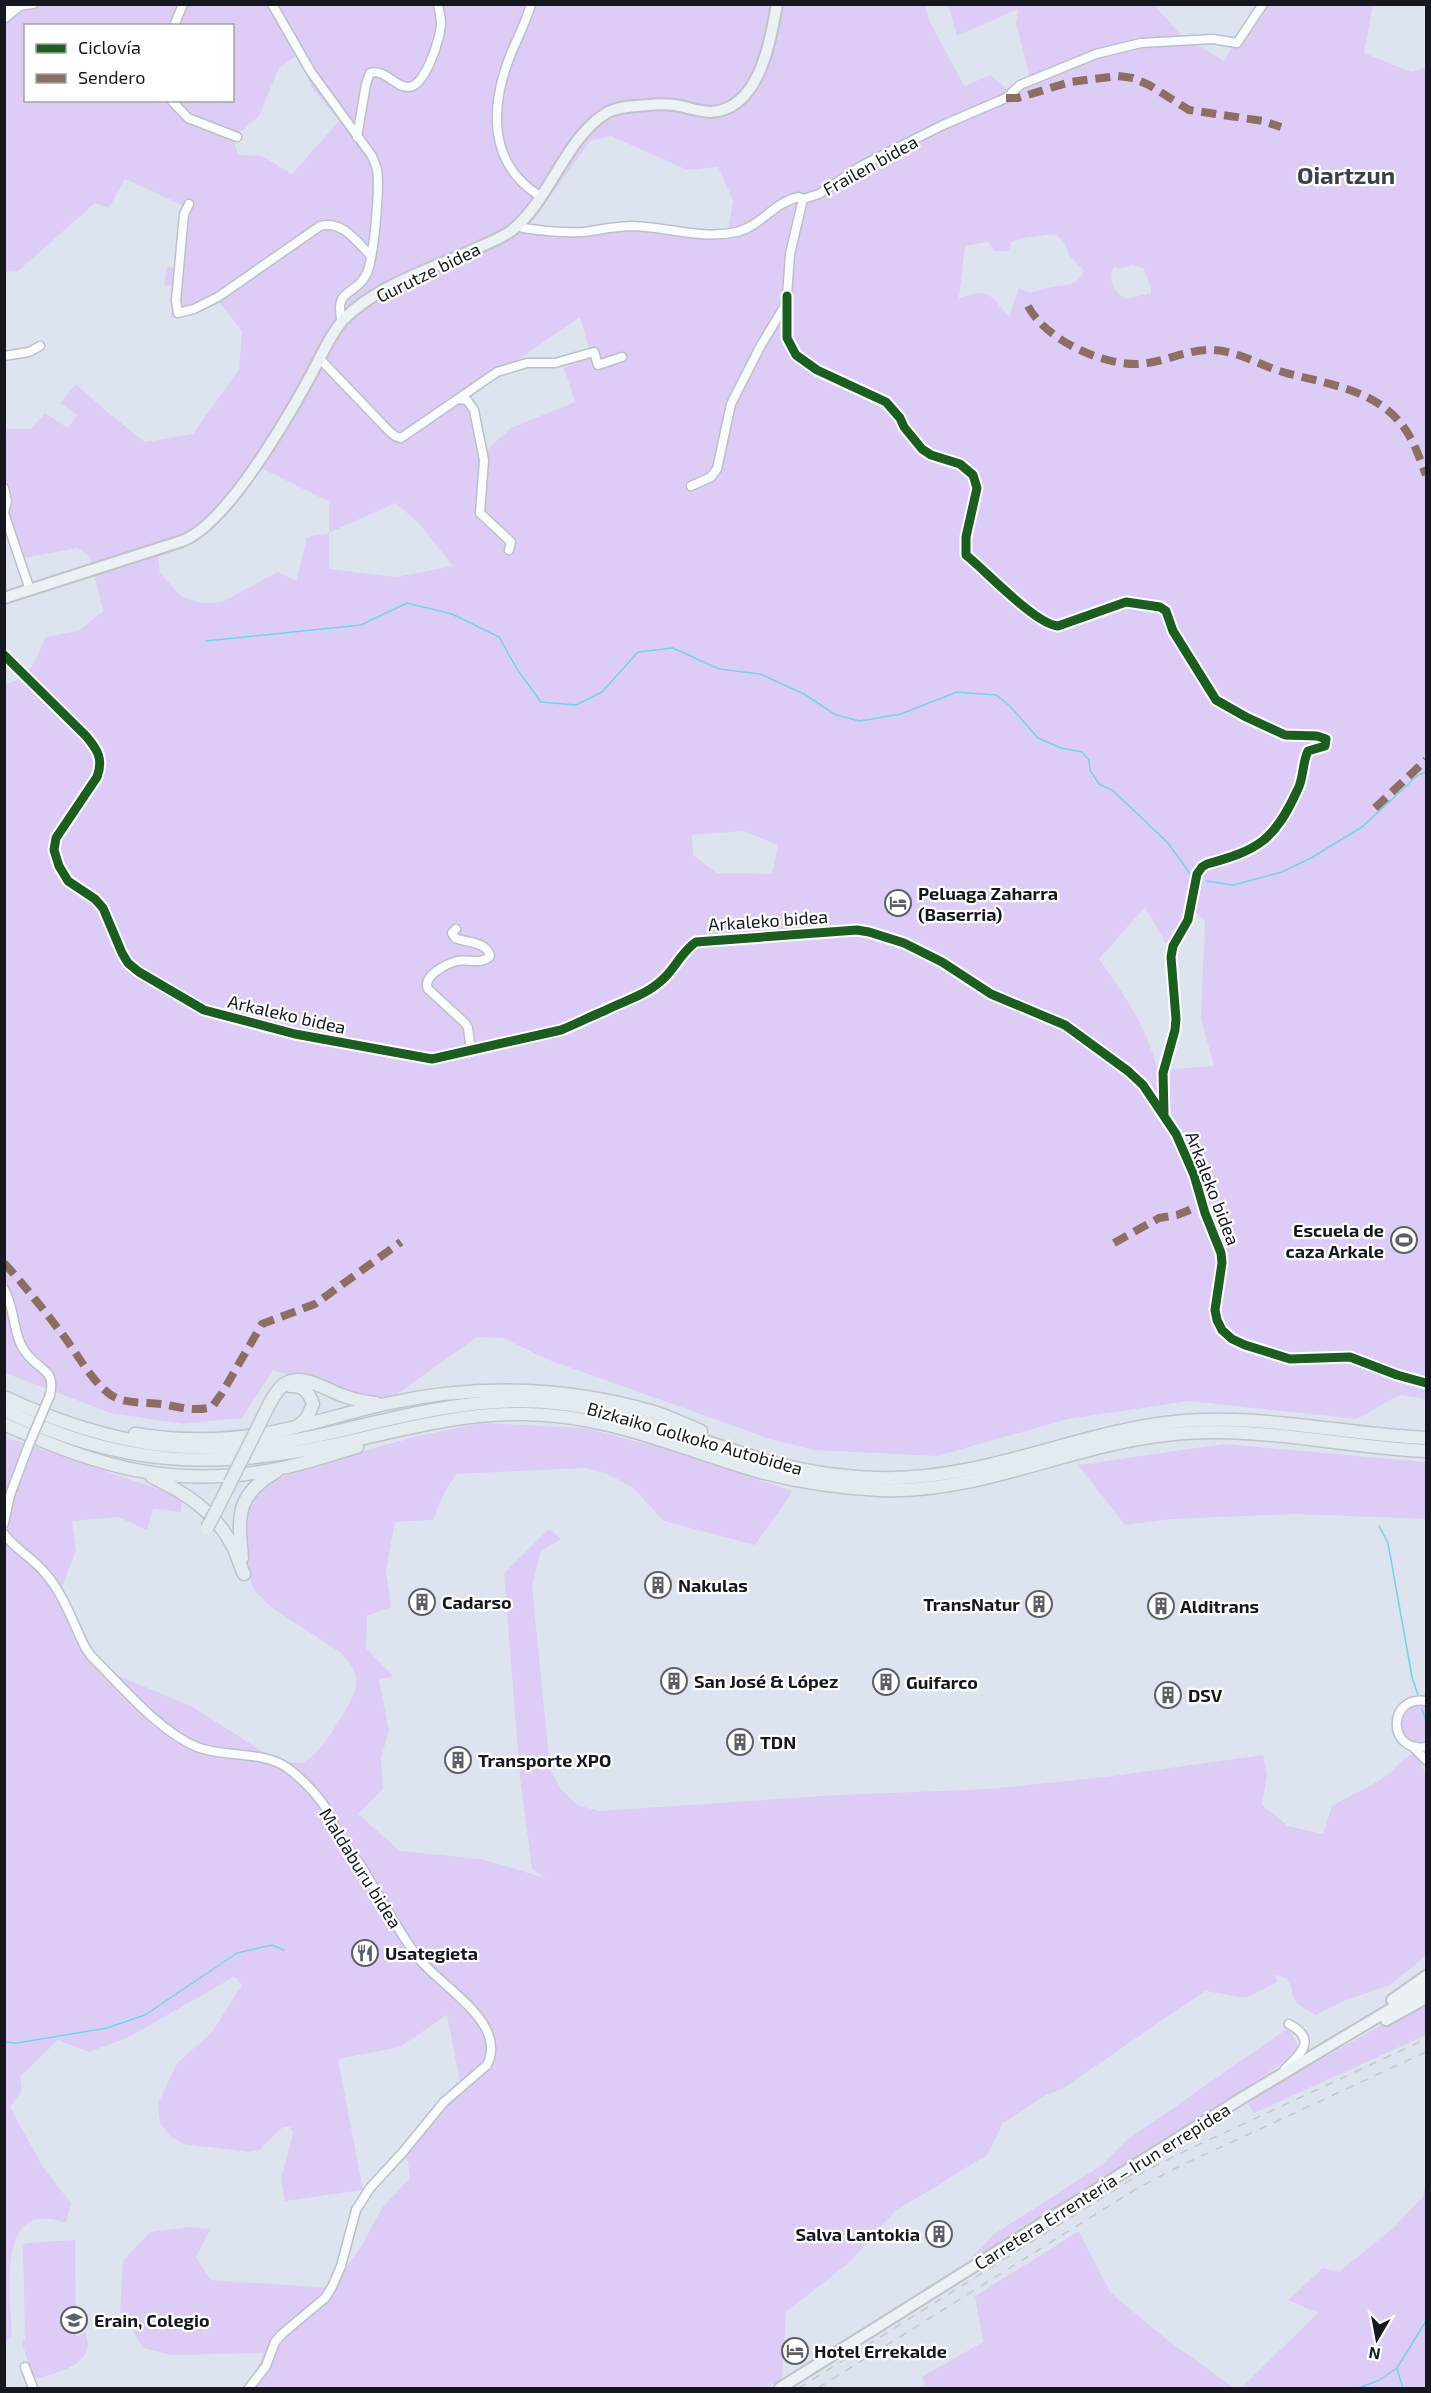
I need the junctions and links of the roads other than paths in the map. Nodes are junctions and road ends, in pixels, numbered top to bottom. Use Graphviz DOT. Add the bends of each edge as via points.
graph roads {
  1 [pos="33,4"];
  2 [pos="183,4"];
  3 [pos="272,4"];
  4 [pos="438,4"];
  5 [pos="531,4"];
  6 [pos="777,4"];
  7 [pos="1263,4"];
  8 [pos="20,6"];
  9 [pos="4,8"];
  10 [pos="4,19"];
  11 [pos="175,24"];
  12 [pos="173,102"];
  13 [pos="237,137"];
  14 [pos="357,137"];
  15 [pos="540,196"];
  16 [pos="803,199"];
  17 [pos="189,204"];
  18 [pos="519,224"];
  19 [pos="371,256"];
  20 [pos="345,294"];
  21 [pos="787,296"];
  22 [pos="350,314"];
  23 [pos="342,322"];
  24 [pos="40,346"];
  25 [pos="4,356"];
  26 [pos="622,357"];
  27 [pos="320,359"];
  28 [pos="459,399"];
  29 [pos="691,486"];
  30 [pos="4,488"];
  31 [pos="4,513"];
  32 [pos="509,550"];
  33 [pos="30,590"];
  34 [pos="5,598"];
  35 [pos="4,655"];
  36 [pos="456,928"];
  37 [pos="471,1051"];
  38 [pos="1164,1116"];
  39 [pos="4,1289"];
  40 [pos="1426,1383"];
  41 [pos="280,1388"];
  42 [pos="4,1397"];
  43 [pos="390,1402"];
  44 [pos="4,1410"];
  45 [pos="50,1416"];
  46 [pos="4,1424"];
  47 [pos="416,1425"];
  48 [pos="298,1427"];
  49 [pos="1426,1438"];
  50 [pos="1426,1451"];
  51 [pos="782,1465"];
  52 [pos="283,1468"];
  53 [pos="146,1473"];
  54 [pos="4,1523"];
  55 [pos="204,1531"];
  56 [pos="4,1534"];
  57 [pos="1426,1701"];
  58 [pos="1413,1747"];
  59 [pos="1426,1748"];
  60 [pos="1426,1760"];
  61 [pos="1426,1976"];
  62 [pos="1426,1988"];
  63 [pos="1426,1998"];
  64 [pos="1289,2024"];
  65 [pos="1341,2038"];
  66 [pos="1324,2049"];
  67 [pos="1277,2077"];
  68 [pos="26,2367"];
  69 [pos="33,2388"];
  70 [pos="249,2388"];
  71 [pos="780,2388"];
  1 -- 8 [label="street"];
  2 -- 11 [label="street"];
  3 -- 14 [label="street" via="310,72"];
  4 -- 14 [label="street" via="441,27 433,58 411,87 406,88 383,74 370,73"];
  5 -- 15 [label="street" via="505,71 497,126 510,170"];
  6 -- 15 [label="main road, Gurutze bidea" via="762,68 744,95 720,111 662,104 627,106 609,112 582,137"];
  7 -- 16 [label="street, Frailen bidea" via="1237,43 1214,39 1134,44 1096,54 1020,85 1006,98 943,125 861,166 819,194"];
  8 -- 9 [label="street"];
  8 -- 10 [label="street"];
  12 -- 13 [label="street" via="188,118"];
  14 -- 19 [label="street" via="377,168"];
  15 -- 18 [label="main road, Gurutze bidea"];
  16 -- 18 [label="street, Frailen bidea" via="789,199 749,229 733,233 689,234 634,226 565,232 524,228"];
  16 -- 21 [label="street" via="789,258"];
  17 -- 19 [label="street" via="184,214 178,313 218,297 320,226 339,226"];
  18 -- 22 [label="main road, Gurutze bidea" via="495,240 415,274"];
  19 -- 20 [label="street" via="364,278"];
  20 -- 22 [label="street" via="344,307"];
  20 -- 23 [label="street" via="339,307"];
  21 -- 29 [label="street" via="731,404 717,469 711,477"];
  21 -- 38 [label="street" via="787,338 796,355 817,370 886,402 922,449 960,464 973,475 977,488 966,555 1016,601 1047,623 1058,626 1126,602 1160,607 1166,611 1173,631 1216,700 1285,735 1326,739 1325,746 1308,751 1298,791 1277,829 1247,852 1202,867 1188,920 1171,957 1176,1019 1163,1073"];
  22 -- 23 [label="main road, Gurutze bidea"];
  23 -- 27 [label="main road, Gurutze bidea"];
  24 -- 25 [label="street"];
  26 -- 28 [label="street" via="598,365 594,352 555,363 527,363 497,372"];
  27 -- 28 [label="street" via="397,438"];
  27 -- 33 [label="main road, Gurutze bidea" via="257,466 196,534"];
  28 -- 32 [label="street" via="467,400 474,410 484,460 480,513 511,542"];
  30 -- 31 [label="street" via="8,501"];
  31 -- 33 [label="street"];
  33 -- 34 [label="main road, Gurutze bidea"];
  35 -- 37 [label="street, Arkaleko bidea" via="98,751 97,777 56,838 54,850 68,881 95,898 103,908 128,963 220,1016 414,1057 432,1059"];
  36 -- 37 [label="street" via="452,933 455,938 482,945 490,956 483,961 454,962 432,976 426,985 465,1023"];
  37 -- 38 [label="street, Arkaleko bidea" via="561,1030 643,994 661,982 687,947 696,942 863,931 904,944 942,962 991,994 1065,1025 1128,1071"];
  38 -- 40 [label="street, Arkaleko bidea" via="1186,1154 1221,1254 1215,1310 1222,1330 1245,1345 1290,1359 1350,1357"];
  39 -- 54 [label="street, bridge" via="12,1308 16,1337 26,1353 47,1371 52,1386 10,1495"];
  41 -- 43 [label="highway" via="300,1380 360,1402"];
  41 -- 48 [label="highway" via="297,1386 311,1398 312,1411"];
  41 -- 55 [label="highway, bridge"];
  42 -- 45 [label="highway, Bizkaiko Golkoko Autobidea"];
  43 -- 48 [label="highway"];
  43 -- 51 [label="highway" via="499,1390 601,1399 656,1413 765,1454"];
  44 -- 47 [label="highway, Bizkaiko Golkoko Autobidea" via="102,1447 204,1461 283,1455"];
  45 -- 48 [label="highway" via="184,1439 230,1438"];
  45 -- 51 [label="highway, Bizkaiko Golkoko Autobidea" via="127,1441 220,1449 294,1440 454,1406 505,1401 557,1402 634,1417"];
  46 -- 53 [label="highway" via="82,1456"];
  47 -- 50 [label="highway, Bizkaiko Golkoko Autobidea" via="467,1416 524,1414 577,1418 651,1435 783,1478 882,1490 962,1484 1134,1440 1185,1432 1256,1432"];
  47 -- 52 [label="highway" via="407,1433"];
  49 -- 51 [label="highway, Bizkaiko Golkoko Autobidea" via="1283,1422 1193,1419 1128,1429 942,1475 880,1478"];
  52 -- 53 [label="highway" via="217,1476"];
  52 -- 53 [label="highway" via="253,1488 241,1510 244,1574 232,1544 216,1521 185,1493"];
  56 -- 70 [label="street, Maldaburu bidea" via="52,1582 91,1656 165,1727 199,1748 281,1764 310,1790 328,1812 343,1843 415,1954 477,2014 489,2038 491,2056 487,2064 444,2102 359,2202 332,2287 325,2298 275,2342 266,2366"];
  57 -- 58 [label="street" via="1407,1705 1397,1719 1400,1737"];
  58 -- 59 [label="street"];
  58 -- 60 [label="street"];
  61 -- 65 [label="main road" via="1344,2032"];
  62 -- 65 [label="main road, Carretera Errenteria – Irun errepidea"];
  63 -- 66 [label="main road"];
  64 -- 67 [label="street" via="1303,2033 1304,2048"];
  65 -- 66 [label="main road, Carretera Errenteria – Irun errepidea"];
  66 -- 67 [label="main road, Carretera Errenteria – Irun errepidea"];
  67 -- 71 [label="main road, Carretera Errenteria – Irun errepidea"];
  68 -- 69 [label="street"];
}
